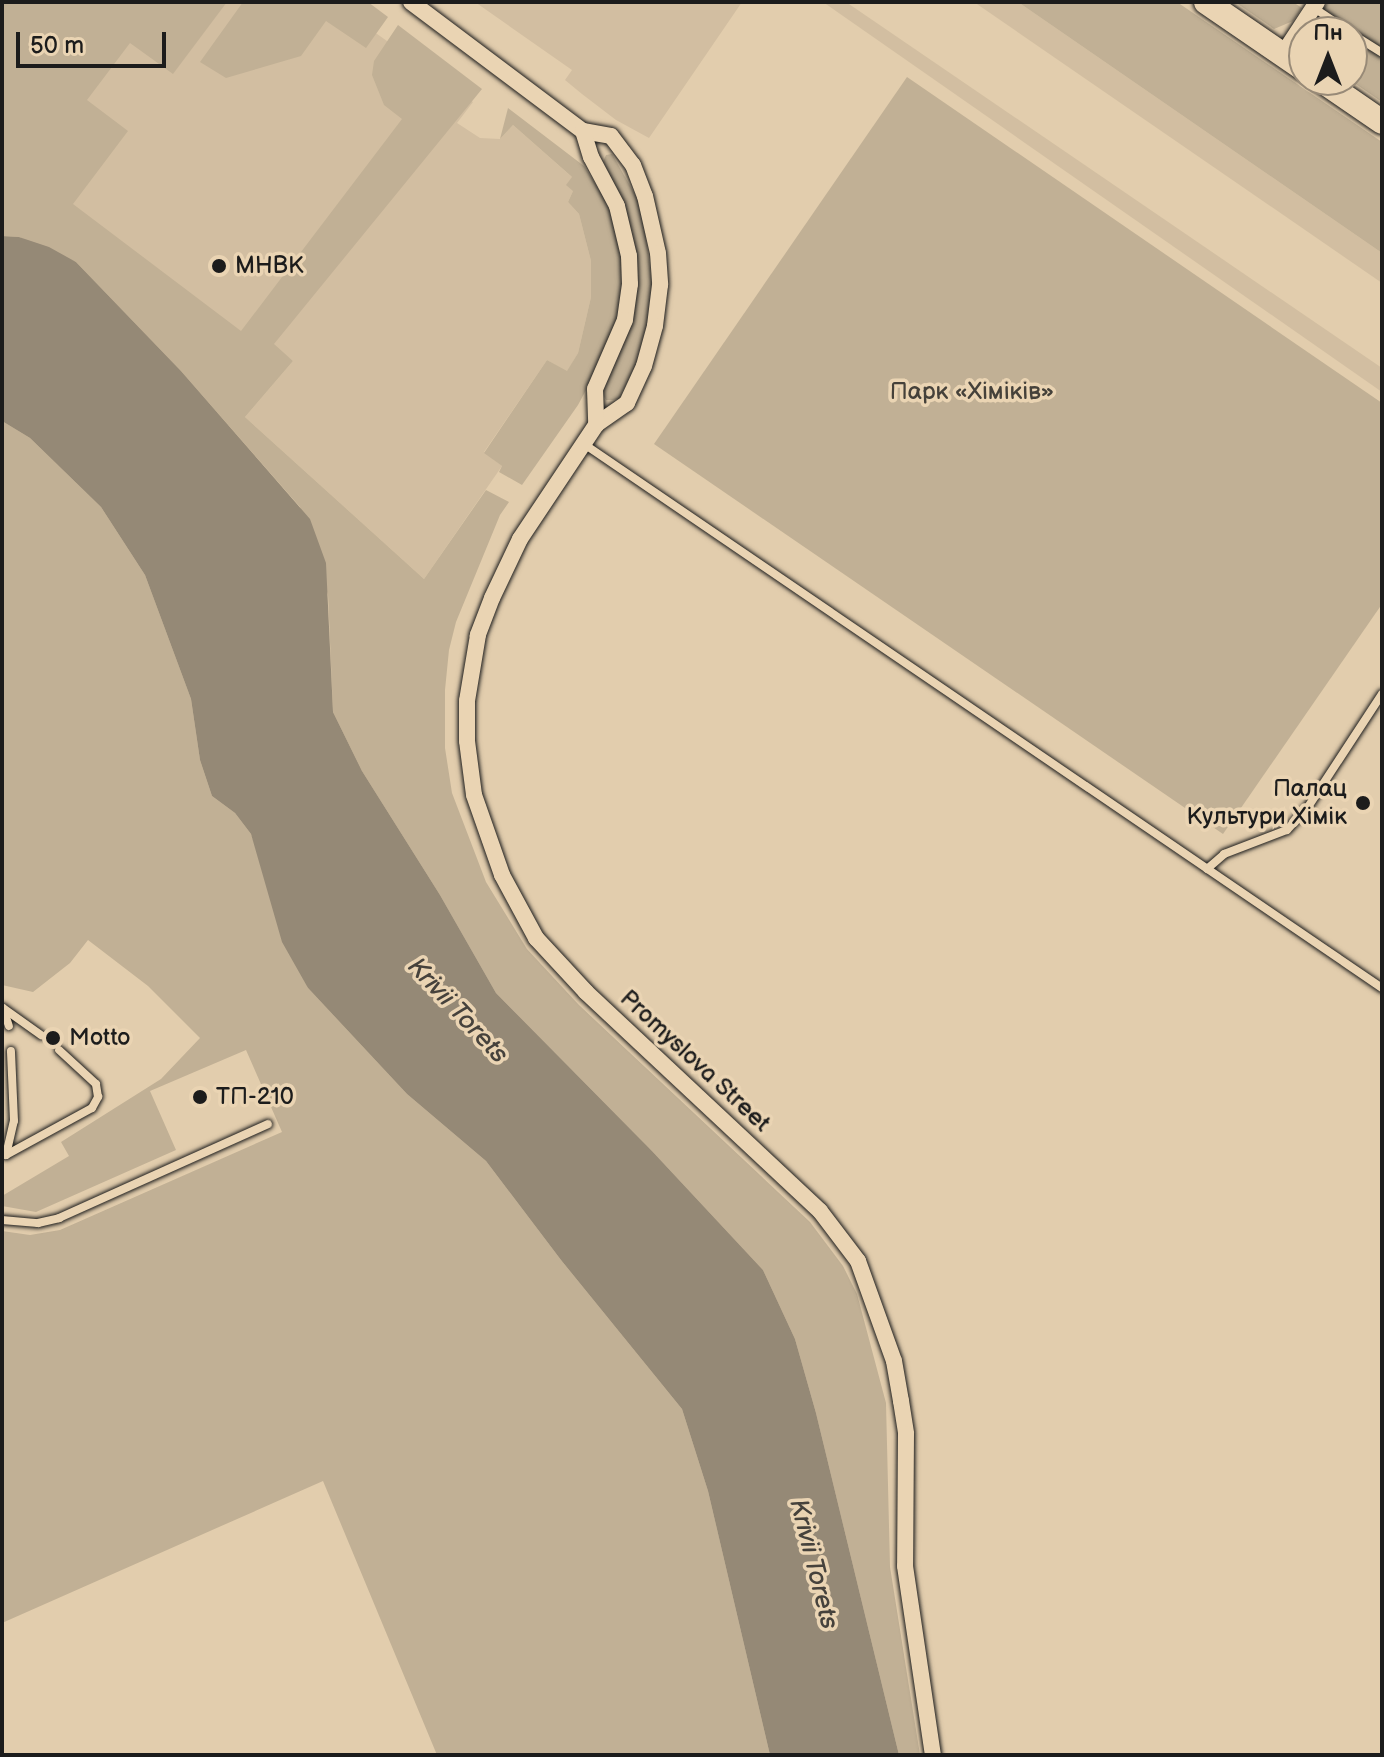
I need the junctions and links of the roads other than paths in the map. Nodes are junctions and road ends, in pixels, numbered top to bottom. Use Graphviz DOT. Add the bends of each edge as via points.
graph roads {
  1 [pos="411,2"];
  2 [pos="1206,2"];
  3 [pos="1315,5"];
  4 [pos="1283,54"];
  5 [pos="1288,58"];
  6 [pos="1344,96"];
  7 [pos="1382,122"];
  8 [pos="583,131"];
  9 [pos="596,425"];
  10 [pos="584,443"];
  11 [pos="1382,694"];
  12 [pos="1207,869"];
  13 [pos="1382,988"];
  14 [pos="3,1007"];
  15 [pos="9,1026"];
  16 [pos="41,1035"];
  17 [pos="59,1050"];
  18 [pos="11,1051"];
  19 [pos="268,1124"];
  20 [pos="4,1156"];
  21 [pos="2,1220"];
  22 [pos="933,1755"];
  1 -- 8 [label="street"];
  2 -- 4 [label="main road"];
  3 -- 4 [label="street"];
  4 -- 5 [label="main road"];
  6 -- 7 [label="main road"];
  8 -- 9 [label="street" via="617,206 629,256 630,301 595,389"];
  8 -- 9 [label="street" via="611,136 633,165 652,221 660,285 644,366 627,403"];
  9 -- 10 [label="street, Promyslova Street"];
  10 -- 12 [label="lane"];
  10 -- 22 [label="street, Promyslova Street" via="520,539 478,635 467,701 474,795 502,875 536,938 586,992 820,1211 858,1261 894,1361 901,1401 906,1434 906,1580"];
  11 -- 12 [label="lane" via="1308,807 1287,830 1224,854"];
  12 -- 13 [label="lane"];
  14 -- 15 [label="lane"];
  14 -- 16 [label="lane"];
  17 -- 20 [label="lane" via="96,1084 98,1097 92,1108"];
  18 -- 20 [label="lane" via="14,1121"];
  19 -- 21 [label="lane" via="59,1218 38,1223"];
}
